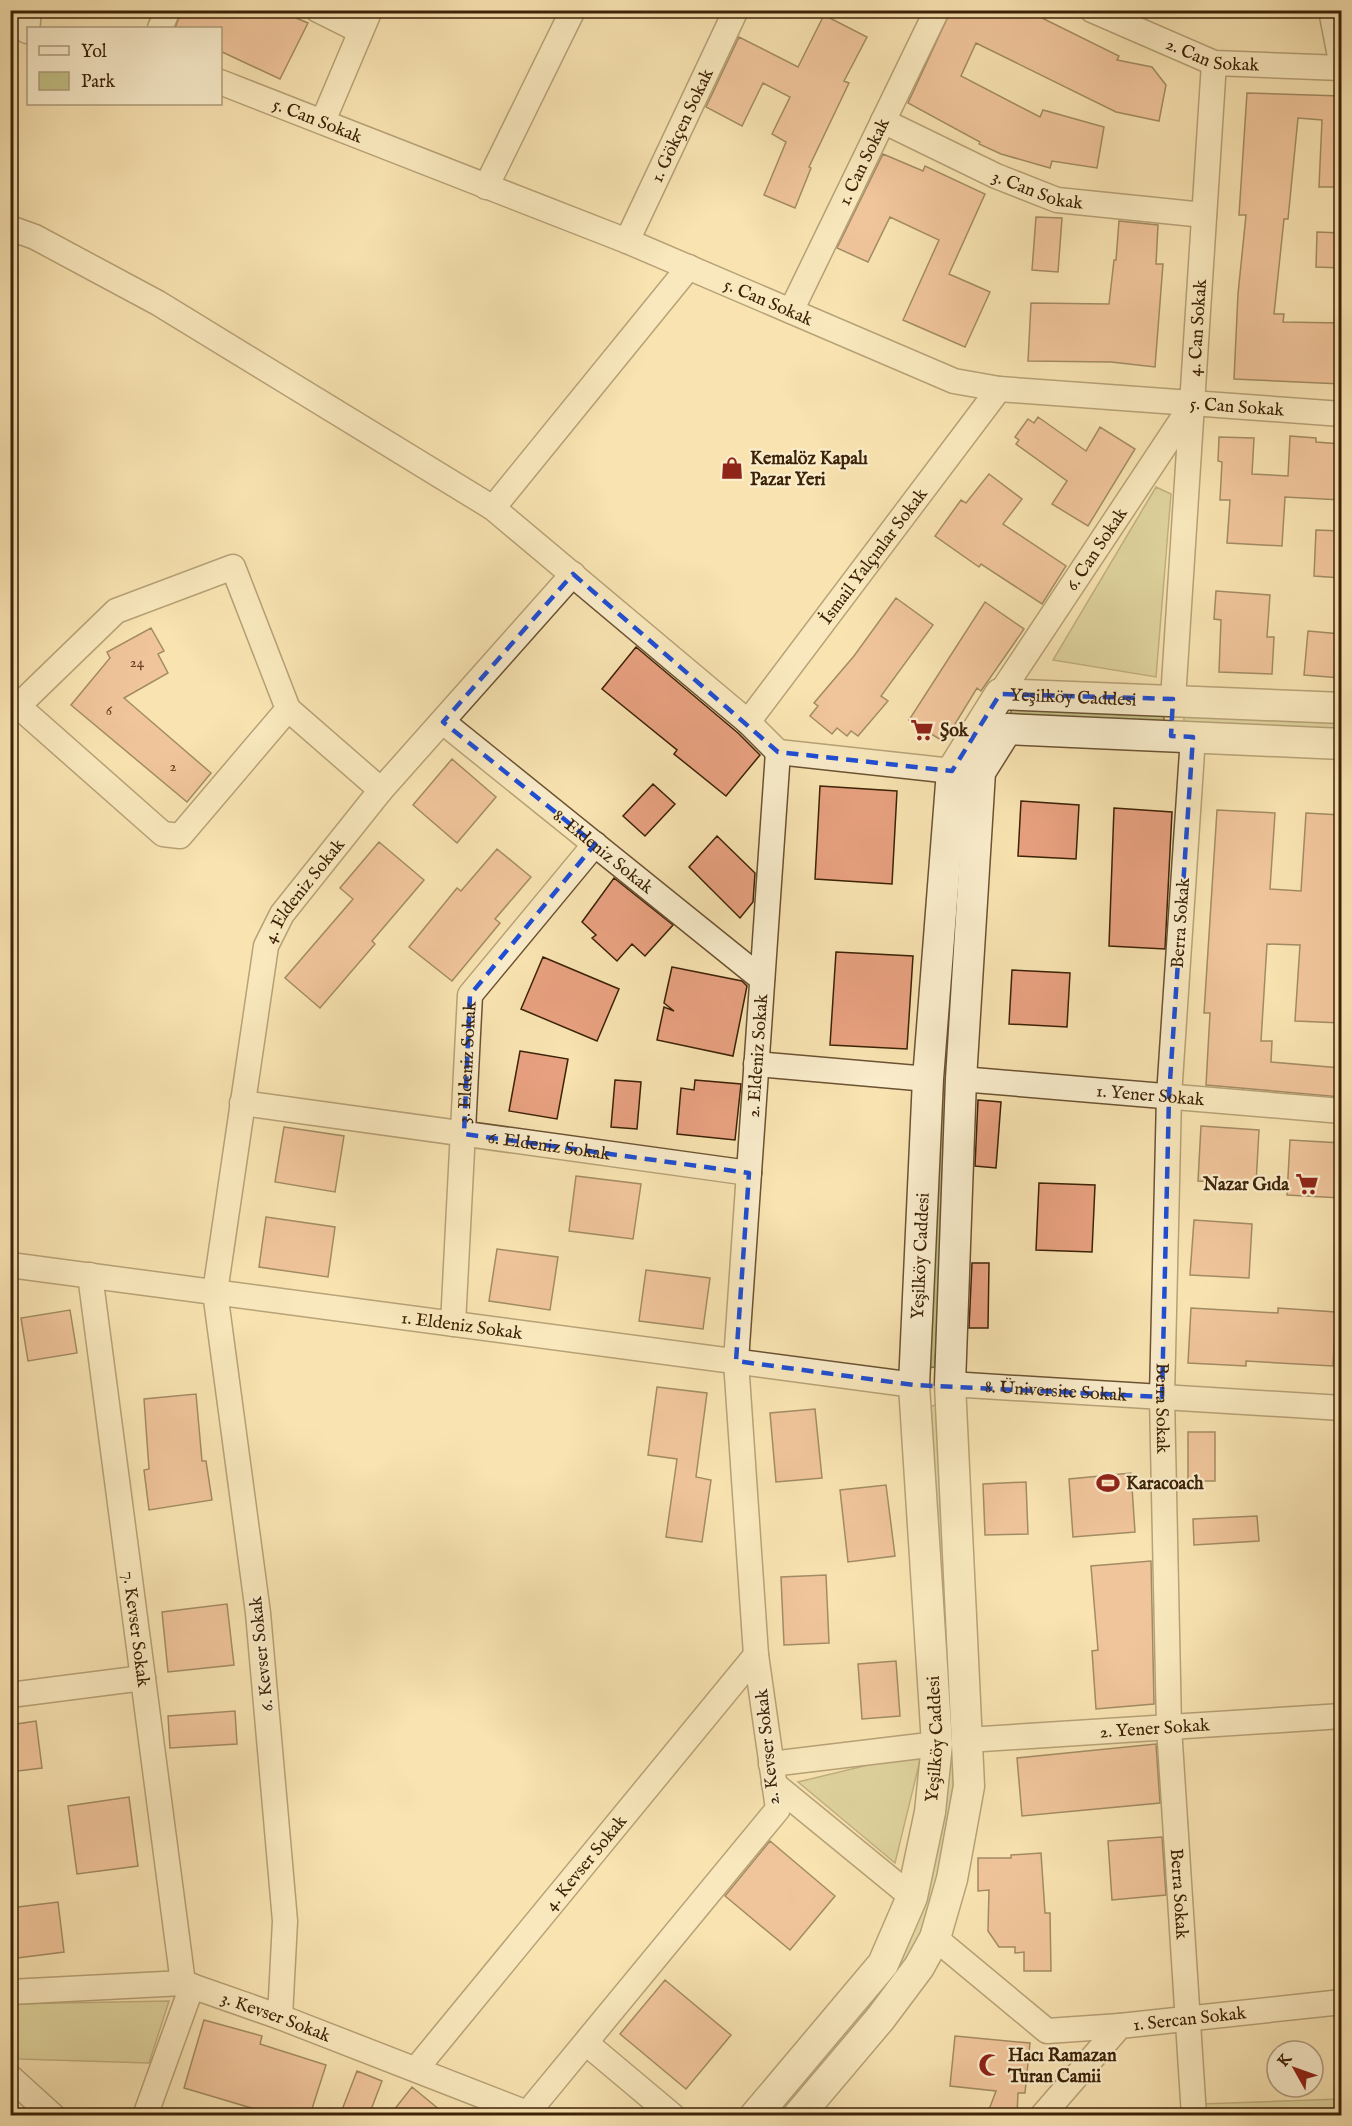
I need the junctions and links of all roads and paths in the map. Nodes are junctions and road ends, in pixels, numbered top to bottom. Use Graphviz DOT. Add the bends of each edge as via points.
graph roads {
  1 [pos="168,10"];
  2 [pos="318,10"];
  3 [pos="573,10"];
  4 [pos="736,10"];
  5 [pos="937,10"];
  6 [pos="1092,10"];
  7 [pos="1334,10"];
  8 [pos="365,21"];
  9 [pos="160,27"];
  10 [pos="1341,51"];
  11 [pos="1214,63"];
  12 [pos="1341,68"];
  13 [pos="222,83"];
  14 [pos="323,121"];
  15 [pos="883,121"];
  16 [pos="486,187"];
  17 [pos="1204,215"];
  18 [pos="10,228"];
  19 [pos="627,241"];
  20 [pos="688,267"];
  21 [pos="791,311"];
  22 [pos="999,388"];
  23 [pos="1192,404"];
  24 [pos="1341,414"];
  25 [pos="493,508"];
  26 [pos="573,574"];
  27 [pos="1000,694"];
  28 [pos="1173,699"];
  29 [pos="1341,708"];
  30 [pos="288,709"];
  31 [pos="443,722"];
  32 [pos="748,722"];
  33 [pos="1007,729"];
  34 [pos="1182,736"];
  35 [pos="1341,744"];
  36 [pos="778,752"];
  37 [pos="966,771"];
  38 [pos="381,790"];
  39 [pos="595,844"];
  40 [pos="762,979"];
  41 [pos="756,1064"];
  42 [pos="961,1078"];
  43 [pos="928,1079"];
  44 [pos="1169,1096"];
  45 [pos="242,1103"];
  46 [pos="1341,1111"];
  47 [pos="464,1134"];
  48 [pos="749,1173"];
  49 [pos="10,1265"];
  50 [pos="90,1275"];
  51 [pos="214,1292"];
  52 [pos="453,1324"];
  53 [pos="736,1361"];
  54 [pos="950,1384"];
  55 [pos="914,1385"];
  56 [pos="1162,1397"];
  57 [pos="1341,1408"];
  58 [pos="756,1655"];
  59 [pos="143,1678"];
  60 [pos="10,1695"];
  61 [pos="1341,1716"];
  62 [pos="1169,1727"];
  63 [pos="967,1740"];
  64 [pos="937,1744"];
  65 [pos="773,1774"];
  66 [pos="912,1897"];
  67 [pos="935,1938"];
  68 [pos="188,1985"];
  69 [pos="10,1992"];
  70 [pos="1341,2002"];
  71 [pos="280,2017"];
  72 [pos="1187,2020"];
  73 [pos="1120,2025"];
  74 [pos="586,2043"];
  75 [pos="416,2069"];
  76 [pos="10,2077"];
  77 [pos="526,2114"];
  78 [pos="53,2115"];
  79 [pos="145,2115"];
  80 [pos="673,2115"];
  81 [pos="755,2115"];
  82 [pos="798,2115"];
  83 [pos="1042,2115"];
  84 [pos="1194,2115"];
  1 -- 9 [label="street"];
  2 -- 8 [label="street"];
  3 -- 16 [label="street"];
  4 -- 19 [label="street, 1. Gökçen Sokak"];
  5 -- 15 [label="street, 1. Can Sokak"];
  6 -- 11 [label="street, 2. Can Sokak"];
  7 -- 10 [label="street"];
  8 -- 14 [label="street"];
  11 -- 12 [label="street, 2. Can Sokak"];
  11 -- 17 [label="street, 4. Can Sokak"];
  13 -- 14 [label="street, 5. Can Sokak"];
  14 -- 16 [label="street, 5. Can Sokak"];
  15 -- 17 [label="street, 3. Can Sokak" via="996,176 1057,200"];
  15 -- 21 [label="street, 1. Can Sokak"];
  16 -- 19 [label="street, 5. Can Sokak"];
  17 -- 23 [label="street, 4. Can Sokak"];
  18 -- 25 [label="street" via="35,237 158,303"];
  19 -- 20 [label="street, 5. Can Sokak"];
  20 -- 21 [label="street, 5. Can Sokak"];
  20 -- 25 [label="street"];
  21 -- 22 [label="street, 5. Can Sokak" via="954,381"];
  22 -- 23 [label="street, 5. Can Sokak"];
  22 -- 32 [label="street, İsmail Yalçınlar Sokak"];
  23 -- 24 [label="street, 5. Can Sokak"];
  23 -- 27 [label="street, 6. Can Sokak"];
  23 -- 28 [label="street, 4. Can Sokak"];
  25 -- 26 [label="street"];
  26 -- 31 [label="street, 4. Eldeniz Sokak"];
  26 -- 32 [label="street"];
  27 -- 28 [label="street, Yeşilköy Caddesi"];
  27 -- 33 [label="street"];
  27 -- 37 [label="street, Yeşilköy Caddesi"];
  28 -- 29 [label="street, Yeşilköy Caddesi"];
  28 -- 34 [label="street"];
  30 -- 30 [label="street" via="233,567 116,611 18,706 164,834 180,836"];
  30 -- 38 [label="street"];
  31 -- 38 [label="street, 4. Eldeniz Sokak"];
  31 -- 39 [label="street, 8. Eldeniz Sokak"];
  32 -- 36 [label="street"];
  33 -- 34 [label="street, Yeşilköy Caddesi"];
  33 -- 37 [label="street, Yeşilköy Caddesi"];
  34 -- 35 [label="street, Yeşilköy Caddesi"];
  34 -- 44 [label="street, Berra Sokak"];
  36 -- 37 [label="street"];
  36 -- 40 [label="street, 2. Eldeniz Sokak"];
  37 -- 42 [label="street, Yeşilköy Caddesi"];
  37 -- 43 [label="street, Yeşilköy Caddesi"];
  38 -- 45 [label="street, 4. Eldeniz Sokak" via="282,914 266,946"];
  39 -- 40 [label="street, 8. Eldeniz Sokak"];
  39 -- 47 [label="street, 3. Eldeniz Sokak" via="470,995"];
  40 -- 41 [label="street, 2. Eldeniz Sokak"];
  41 -- 43 [label="street"];
  41 -- 48 [label="street, 2. Eldeniz Sokak"];
  42 -- 44 [label="street, 1. Yener Sokak"];
  42 -- 54 [label="street, Yeşilköy Caddesi"];
  43 -- 55 [label="street, Yeşilköy Caddesi"];
  44 -- 46 [label="street, 1. Yener Sokak"];
  44 -- 56 [label="street, Berra Sokak"];
  45 -- 47 [label="street, 6. Eldeniz Sokak"];
  45 -- 51 [label="street, 4. Eldeniz Sokak"];
  47 -- 48 [label="street, 6. Eldeniz Sokak"];
  47 -- 52 [label="street, 3. Eldeniz Sokak"];
  48 -- 53 [label="street, 2. Eldeniz Sokak"];
  49 -- 50 [label="street, 1. Eldeniz Sokak"];
  50 -- 51 [label="street, 1. Eldeniz Sokak"];
  50 -- 59 [label="street, 7. Kevser Sokak"];
  51 -- 52 [label="street, 1. Eldeniz Sokak"];
  51 -- 71 [label="street, 6. Kevser Sokak" via="262,1661 285,1921"];
  52 -- 53 [label="street, 1. Eldeniz Sokak"];
  53 -- 55 [label="street, 1. Eldeniz Sokak"];
  53 -- 58 [label="street, 2. Kevser Sokak"];
  54 -- 55 [label="street"];
  54 -- 56 [label="street, 8. Üniversite Sokak"];
  54 -- 63 [label="street, Yeşilköy Caddesi"];
  55 -- 64 [label="street, Yeşilköy Caddesi"];
  56 -- 57 [label="street, 8. Üniversite Sokak"];
  56 -- 62 [label="street, Berra Sokak"];
  58 -- 65 [label="street, 2. Kevser Sokak"];
  58 -- 75 [label="street, 4. Kevser Sokak"];
  59 -- 60 [label="street"];
  59 -- 68 [label="street, 7. Kevser Sokak"];
  61 -- 62 [label="street, 2. Yener Sokak"];
  62 -- 63 [label="street, 2. Yener Sokak"];
  62 -- 72 [label="street, Berra Sokak"];
  63 -- 67 [label="street, Yeşilköy Caddesi" via="969,1786 957,1858"];
  64 -- 65 [label="street"];
  64 -- 66 [label="street, Yeşilköy Caddesi" via="930,1812"];
  65 -- 66 [label="street"];
  65 -- 74 [label="street, 2. Kevser Sokak" via="778,1809"];
  66 -- 81 [label="street, Yeşilköy Caddesi" via="883,1964"];
  67 -- 73 [label="street" via="1047,2031"];
  67 -- 82 [label="street, Yeşilköy Caddesi" via="919,1967 880,2019"];
  68 -- 69 [label="street, 3. Kevser Sokak"];
  68 -- 71 [label="street, 3. Kevser Sokak"];
  68 -- 79 [label="street"];
  70 -- 72 [label="street, 1. Sercan Sokak"];
  71 -- 75 [label="street, 3. Kevser Sokak"];
  72 -- 73 [label="street, 1. Sercan Sokak"];
  72 -- 84 [label="street, Berra Sokak"];
  73 -- 83 [label="street, 1. Sercan Sokak"];
  74 -- 77 [label="street, 2. Kevser Sokak"];
  74 -- 80 [label="street"];
  75 -- 77 [label="street, 3. Kevser Sokak"];
  76 -- 78 [label="street"];
}
